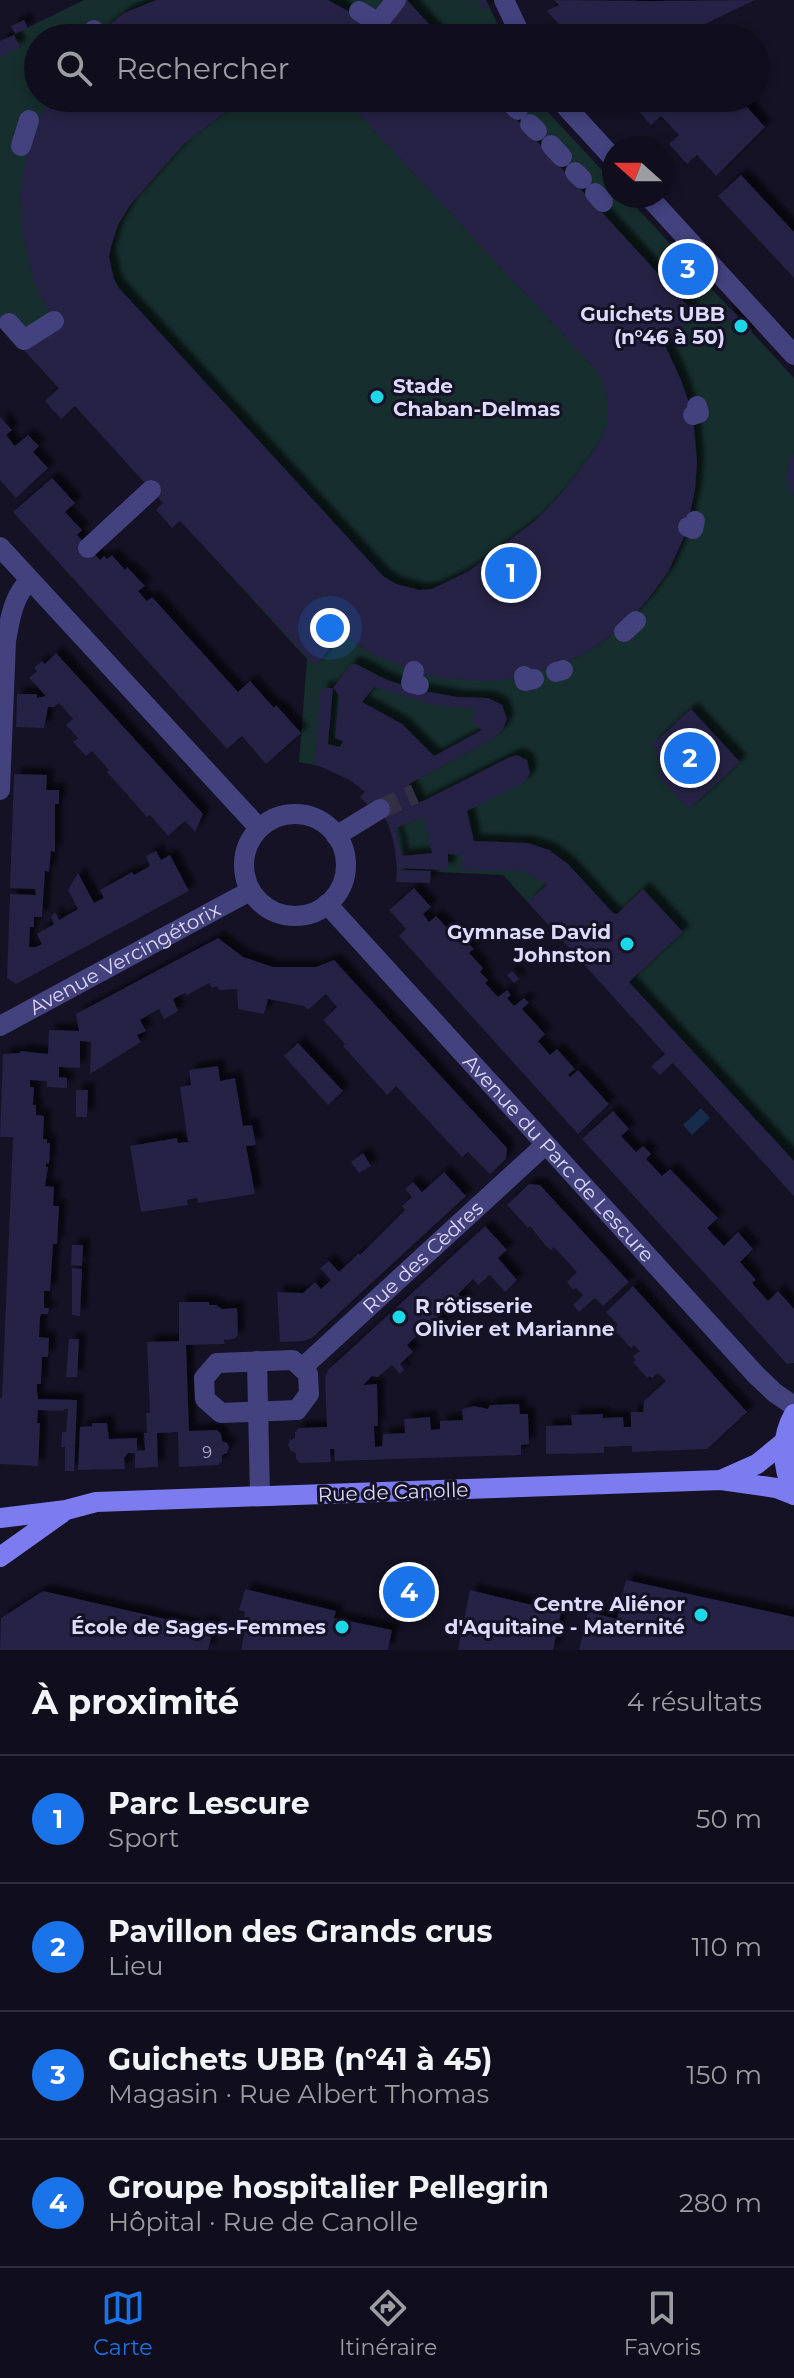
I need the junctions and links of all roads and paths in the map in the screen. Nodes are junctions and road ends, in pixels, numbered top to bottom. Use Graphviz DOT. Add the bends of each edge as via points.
graph roads {
  1 [pos="396,0"];
  2 [pos="504,0"];
  3 [pos="359,11"];
  4 [pos="375,24"];
  5 [pos="377,24"];
  6 [pos="515,24"];
  7 [pos="571,112"];
  8 [pos="602,146"];
  9 [pos="659,208"];
  10 [pos="39,305"];
  11 [pos="9,323"];
  12 [pos="794,355"];
  13 [pos="149,492"];
  14 [pos="127,512"];
  15 [pos="0,547"];
  16 [pos="30,580"];
  17 [pos="0,790"];
  18 [pos="380,809"];
  19 [pos="259,828"];
  20 [pos="336,836"];
  21 [pos="250,891"];
  22 [pos="327,904"];
  23 [pos="0,1026"];
  24 [pos="545,1145"];
  25 [pos="257,1361"];
  26 [pos="302,1368"];
  27 [pos="794,1406"];
  28 [pos="259,1411"];
  29 [pos="794,1414"];
  30 [pos="784,1442"];
  31 [pos="721,1480"];
  32 [pos="794,1495"];
  33 [pos="260,1496"];
  34 [pos="66,1510"];
  35 [pos="0,1518"];
  36 [pos="0,1557"];
  1 -- 5 [label="street"];
  2 -- 6 [label="street"];
  3 -- 4 [label="street"];
  7 -- 8 [label="street"];
  9 -- 12 [label="street"];
  10 -- 11 [label="street" via="51,323 24,340"];
  13 -- 14 [label="street" via="88,548"];
  15 -- 16 [label="street"];
  16 -- 17 [label="street" via="9,620"];
  16 -- 19 [label="street"];
  18 -- 20 [label="street"];
  19 -- 20 [label="street" via="291,814 324,823"];
  19 -- 21 [label="street" via="244,858"];
  20 -- 22 [label="street" via="346,864 337,893"];
  21 -- 22 [label="street" via="277,914 295,917"];
  21 -- 23 [label="street, Avenue Vercingétorix"];
  22 -- 24 [label="street, Avenue du Parc de Lescure"];
  24 -- 26 [label="street, Rue des Cèdres"];
  24 -- 27 [label="street, Avenue du Parc de Lescure" via="756,1375"];
  25 -- 26 [label="street" via="293,1360"];
  25 -- 28 [label="street"];
  25 -- 28 [label="street" via="217,1363 204,1378 205,1399 221,1413"];
  26 -- 28 [label="street" via="308,1374 309,1394 297,1410"];
  28 -- 33 [label="street"];
  29 -- 30 [label="street"];
  30 -- 31 [label="street, Rue de Canolle" via="757,1464"];
  30 -- 32 [label="street"];
  31 -- 32 [label="street, Rue de Canolle"];
  31 -- 33 [label="street, Rue de Canolle"];
  33 -- 34 [label="street, Rue de Canolle" via="96,1502"];
  34 -- 35 [label="street, Rue de Canolle"];
  34 -- 36 [label="street, Rue de Canolle"];
}
